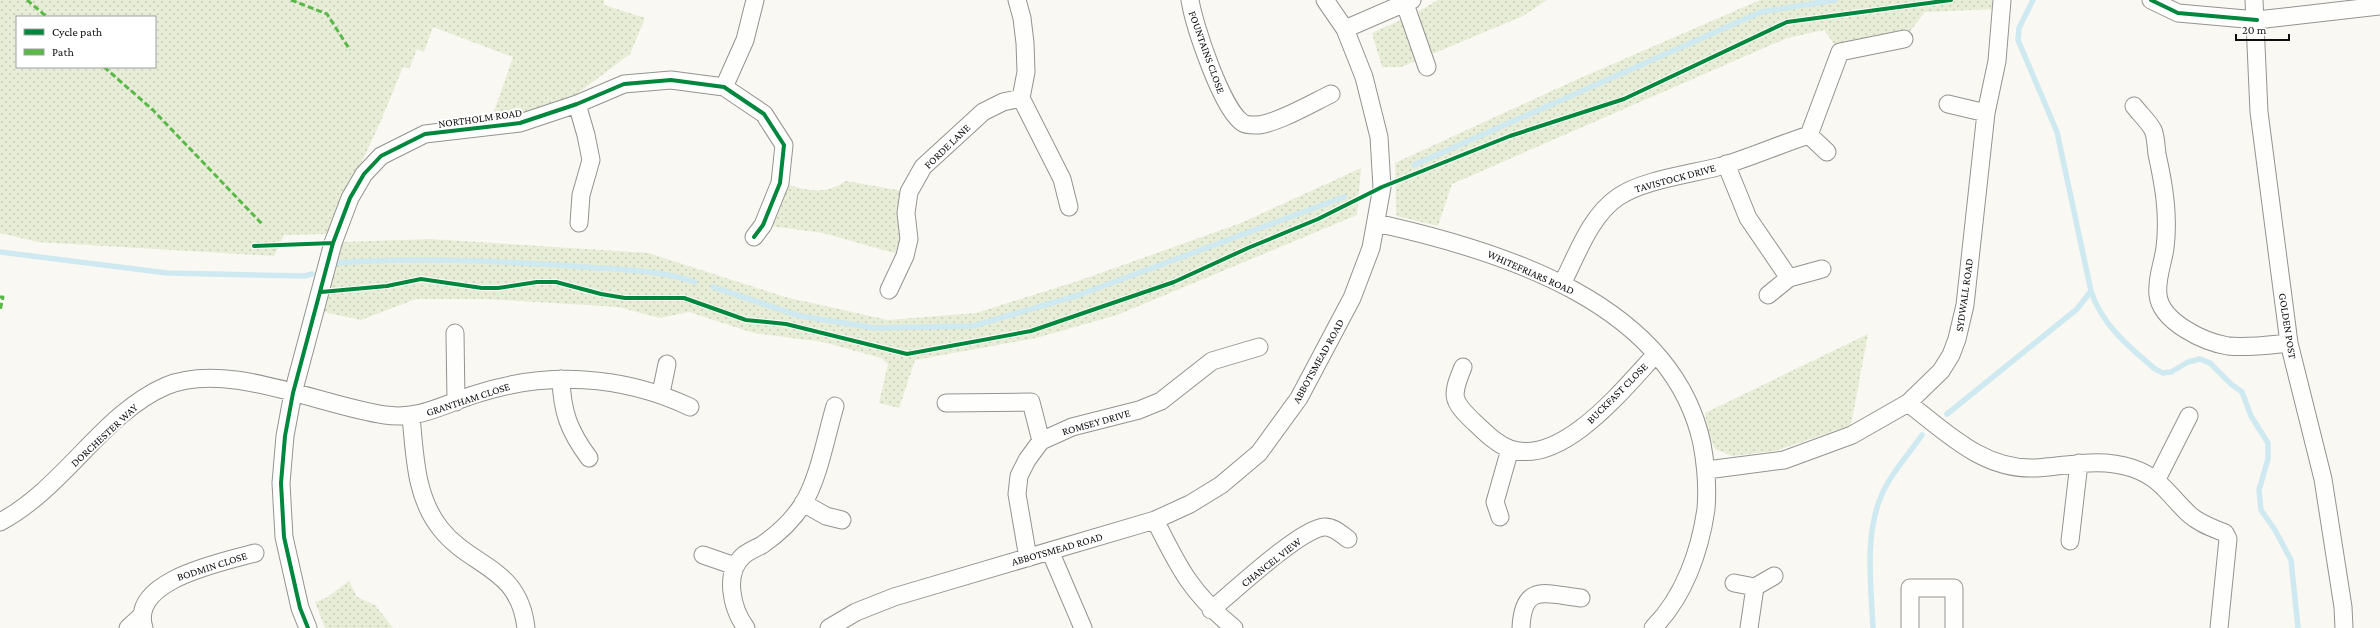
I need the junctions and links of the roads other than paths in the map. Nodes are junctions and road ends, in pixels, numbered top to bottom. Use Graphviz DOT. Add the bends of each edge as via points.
graph roads {
  1 [pos="754,0"];
  2 [pos="1017,0"];
  3 [pos="1190,0"];
  4 [pos="1325,0"];
  5 [pos="2002,0"];
  6 [pos="2151,0"];
  7 [pos="2254,0"];
  8 [pos="1408,2"];
  9 [pos="2380,6"];
  10 [pos="2257,20"];
  11 [pos="1345,29"];
  12 [pos="1904,39"];
  13 [pos="1427,67"];
  14 [pos="724,87"];
  15 [pos="1331,94"];
  16 [pos="1021,98"];
  17 [pos="577,104"];
  18 [pos="1948,104"];
  19 [pos="2134,106"];
  20 [pos="1986,113"];
  21 [pos="1809,135"];
  22 [pos="1826,152"];
  23 [pos="1726,164"];
  24 [pos="1068,207"];
  25 [pos="579,223"];
  26 [pos="1376,223"];
  27 [pos="754,237"];
  28 [pos="1822,269"];
  29 [pos="1789,278"];
  30 [pos="1562,284"];
  31 [pos="889,290"];
  32 [pos="1768,296"];
  33 [pos="455,333"];
  34 [pos="2289,343"];
  35 [pos="1259,347"];
  36 [pos="1656,354"];
  37 [pos="667,364"];
  38 [pos="1463,367"];
  39 [pos="561,378"];
  40 [pos="293,393"];
  41 [pos="661,393"];
  42 [pos="456,402"];
  43 [pos="946,403"];
  44 [pos="1908,403"];
  45 [pos="690,406"];
  46 [pos="835,406"];
  47 [pos="2189,416"];
  48 [pos="411,417"];
  49 [pos="1042,441"];
  50 [pos="1510,449"];
  51 [pos="589,458"];
  52 [pos="2079,463"];
  53 [pos="1707,470"];
  54 [pos="2156,479"];
  55 [pos="803,503"];
  56 [pos="1500,518"];
  57 [pos="842,520"];
  58 [pos="1155,520"];
  59 [pos="0,522"];
  60 [pos="1342,535"];
  61 [pos="2070,541"];
  62 [pos="1050,551"];
  63 [pos="255,552"];
  64 [pos="703,555"];
  65 [pos="1028,558"];
  66 [pos="735,566"];
  67 [pos="1774,576"];
  68 [pos="1734,583"];
  69 [pos="1755,587"];
  70 [pos="1581,598"];
  71 [pos="1211,610"];
  72 [pos="138,624"];
  73 [pos="308,628"];
  74 [pos="526,628"];
  75 [pos="746,628"];
  76 [pos="829,628"];
  77 [pos="1083,628"];
  78 [pos="1234,628"];
  79 [pos="1521,628"];
  80 [pos="1653,628"];
  81 [pos="1749,628"];
  82 [pos="1910,628"];
  83 [pos="1954,628"];
  84 [pos="2219,628"];
  85 [pos="2344,628"];
  1 -- 14 [label="street" via="745,40"];
  2 -- 16 [label="street" via="1025,42 1026,72"];
  3 -- 15 [label="street, FOUNTAINS CLOSE" via="1221,94 1244,124 1270,122"];
  4 -- 11 [label="street, ABBOTSMEAD ROAD"];
  5 -- 20 [label="street, SYDWALL ROAD" via="1997,61"];
  6 -- 10 [label="street" via="2178,13"];
  7 -- 10 [label="street, GOLDEN POST"];
  8 -- 11 [label="street"];
  8 -- 13 [label="street"];
  9 -- 10 [label="street"];
  10 -- 34 [label="street, GOLDEN POST" via="2259,112"];
  11 -- 26 [label="street, ABBOTSMEAD ROAD" via="1364,77 1379,136 1382,187"];
  12 -- 21 [label="street" via="1840,52"];
  14 -- 17 [label="street, NORTHOLM ROAD" via="671,80 624,84"];
  14 -- 27 [label="street, NORTHOLM ROAD" via="764,114 784,145 780,182 763,225"];
  16 -- 24 [label="street" via="1062,178"];
  16 -- 31 [label="street, FORDE LANE" via="1003,102 984,112 923,167 909,192 906,213 909,239 905,256"];
  17 -- 25 [label="street" via="591,160 581,195"];
  17 -- 40 [label="street, NORTHOLM ROAD" via="520,124 425,134 381,156 364,174 350,198 336,236"];
  18 -- 20 [label="street"];
  19 -- 34 [label="street" via="2152,130 2165,191 2168,218 2158,284 2162,310 2176,323 2197,336 2227,346"];
  20 -- 44 [label="street, SYDWALL ROAD" via="1965,305 1957,339 1941,371"];
  21 -- 22 [label="street"];
  21 -- 23 [label="street, TAVISTOCK DRIVE"];
  23 -- 29 [label="street" via="1748,218"];
  23 -- 30 [label="street, TAVISTOCK DRIVE" via="1634,188 1617,198 1603,212 1587,235"];
  26 -- 30 [label="street, WHITEFRIARS ROAD" via="1466,245 1506,259"];
  26 -- 58 [label="street, ABBOTSMEAD ROAD" via="1368,254 1348,305 1299,398 1259,453 1220,485 1190,504"];
  28 -- 29 [label="street"];
  29 -- 32 [label="street"];
  30 -- 36 [label="street, WHITEFRIARS ROAD" via="1601,307"];
  33 -- 42 [label="street"];
  34 -- 85 [label="street, GOLDEN POST" via="2324,479"];
  35 -- 49 [label="street, ROMSEY DRIVE" via="1212,360 1161,401 1140,410 1072,427"];
  36 -- 50 [label="street, BUCKFAST CLOSE" via="1609,405 1572,436 1542,449"];
  36 -- 53 [label="street, WHITEFRIARS ROAD" via="1678,384 1691,408 1699,430"];
  37 -- 41 [label="street"];
  38 -- 50 [label="street, BUCKFAST CLOSE" via="1454,396 1461,409 1493,439"];
  39 -- 41 [label="street, GRANTHAM CLOSE" via="595,380"];
  39 -- 42 [label="street, GRANTHAM CLOSE" via="502,386"];
  39 -- 51 [label="street" via="562,402 567,421"];
  40 -- 48 [label="street, GRANTHAM CLOSE" via="358,410"];
  40 -- 59 [label="street, DORCHESTER WAY" via="238,380 214,378 184,380 167,386 146,396 121,416 37,499"];
  40 -- 73 [label="street, NORTHOLM ROAD" via="285,436 281,483 284,537 300,608"];
  41 -- 45 [label="street, GRANTHAM CLOSE"];
  42 -- 48 [label="street, GRANTHAM CLOSE"];
  43 -- 49 [label="street" via="1031,402"];
  44 -- 52 [label="street" via="1971,452 1989,460 2013,467 2035,468"];
  44 -- 53 [label="street, SYDWALL ROAD" via="1852,435 1784,460"];
  46 -- 55 [label="street"];
  47 -- 54 [label="street"];
  48 -- 74 [label="street" via="419,485 429,510 450,539 488,566 511,587 519,601"];
  49 -- 65 [label="street, ROMSEY DRIVE" via="1027,460 1019,476 1017,494"];
  50 -- 56 [label="street" via="1496,502"];
  52 -- 54 [label="street" via="2117,464"];
  52 -- 61 [label="street"];
  53 -- 80 [label="street, WHITEFRIARS ROAD" via="1704,521 1692,565 1679,592"];
  54 -- 84 [label="street" via="2191,515 2209,527 2225,533 2228,539"];
  55 -- 57 [label="street" via="826,516"];
  55 -- 66 [label="street" via="781,532 744,555"];
  58 -- 62 [label="street, ABBOTSMEAD ROAD"];
  58 -- 71 [label="street" via="1184,578"];
  60 -- 71 [label="street, CHANCEL VIEW" via="1326,526 1316,528"];
  62 -- 65 [label="street, ABBOTSMEAD ROAD"];
  62 -- 77 [label="street"];
  63 -- 72 [label="street, BODMIN CLOSE" via="170,580 146,602"];
  64 -- 66 [label="street"];
  65 -- 76 [label="street, ABBOTSMEAD ROAD" via="894,597 856,612"];
  66 -- 75 [label="street" via="731,584 733,600 740,620"];
  67 -- 69 [label="street"];
  68 -- 69 [label="street"];
  69 -- 81 [label="street"];
  70 -- 79 [label="street" via="1535,594 1528,599 1522,612"];
  71 -- 78 [label="street"];
  82 -- 83 [label="street" via="1910,588 1954,588"];
}
